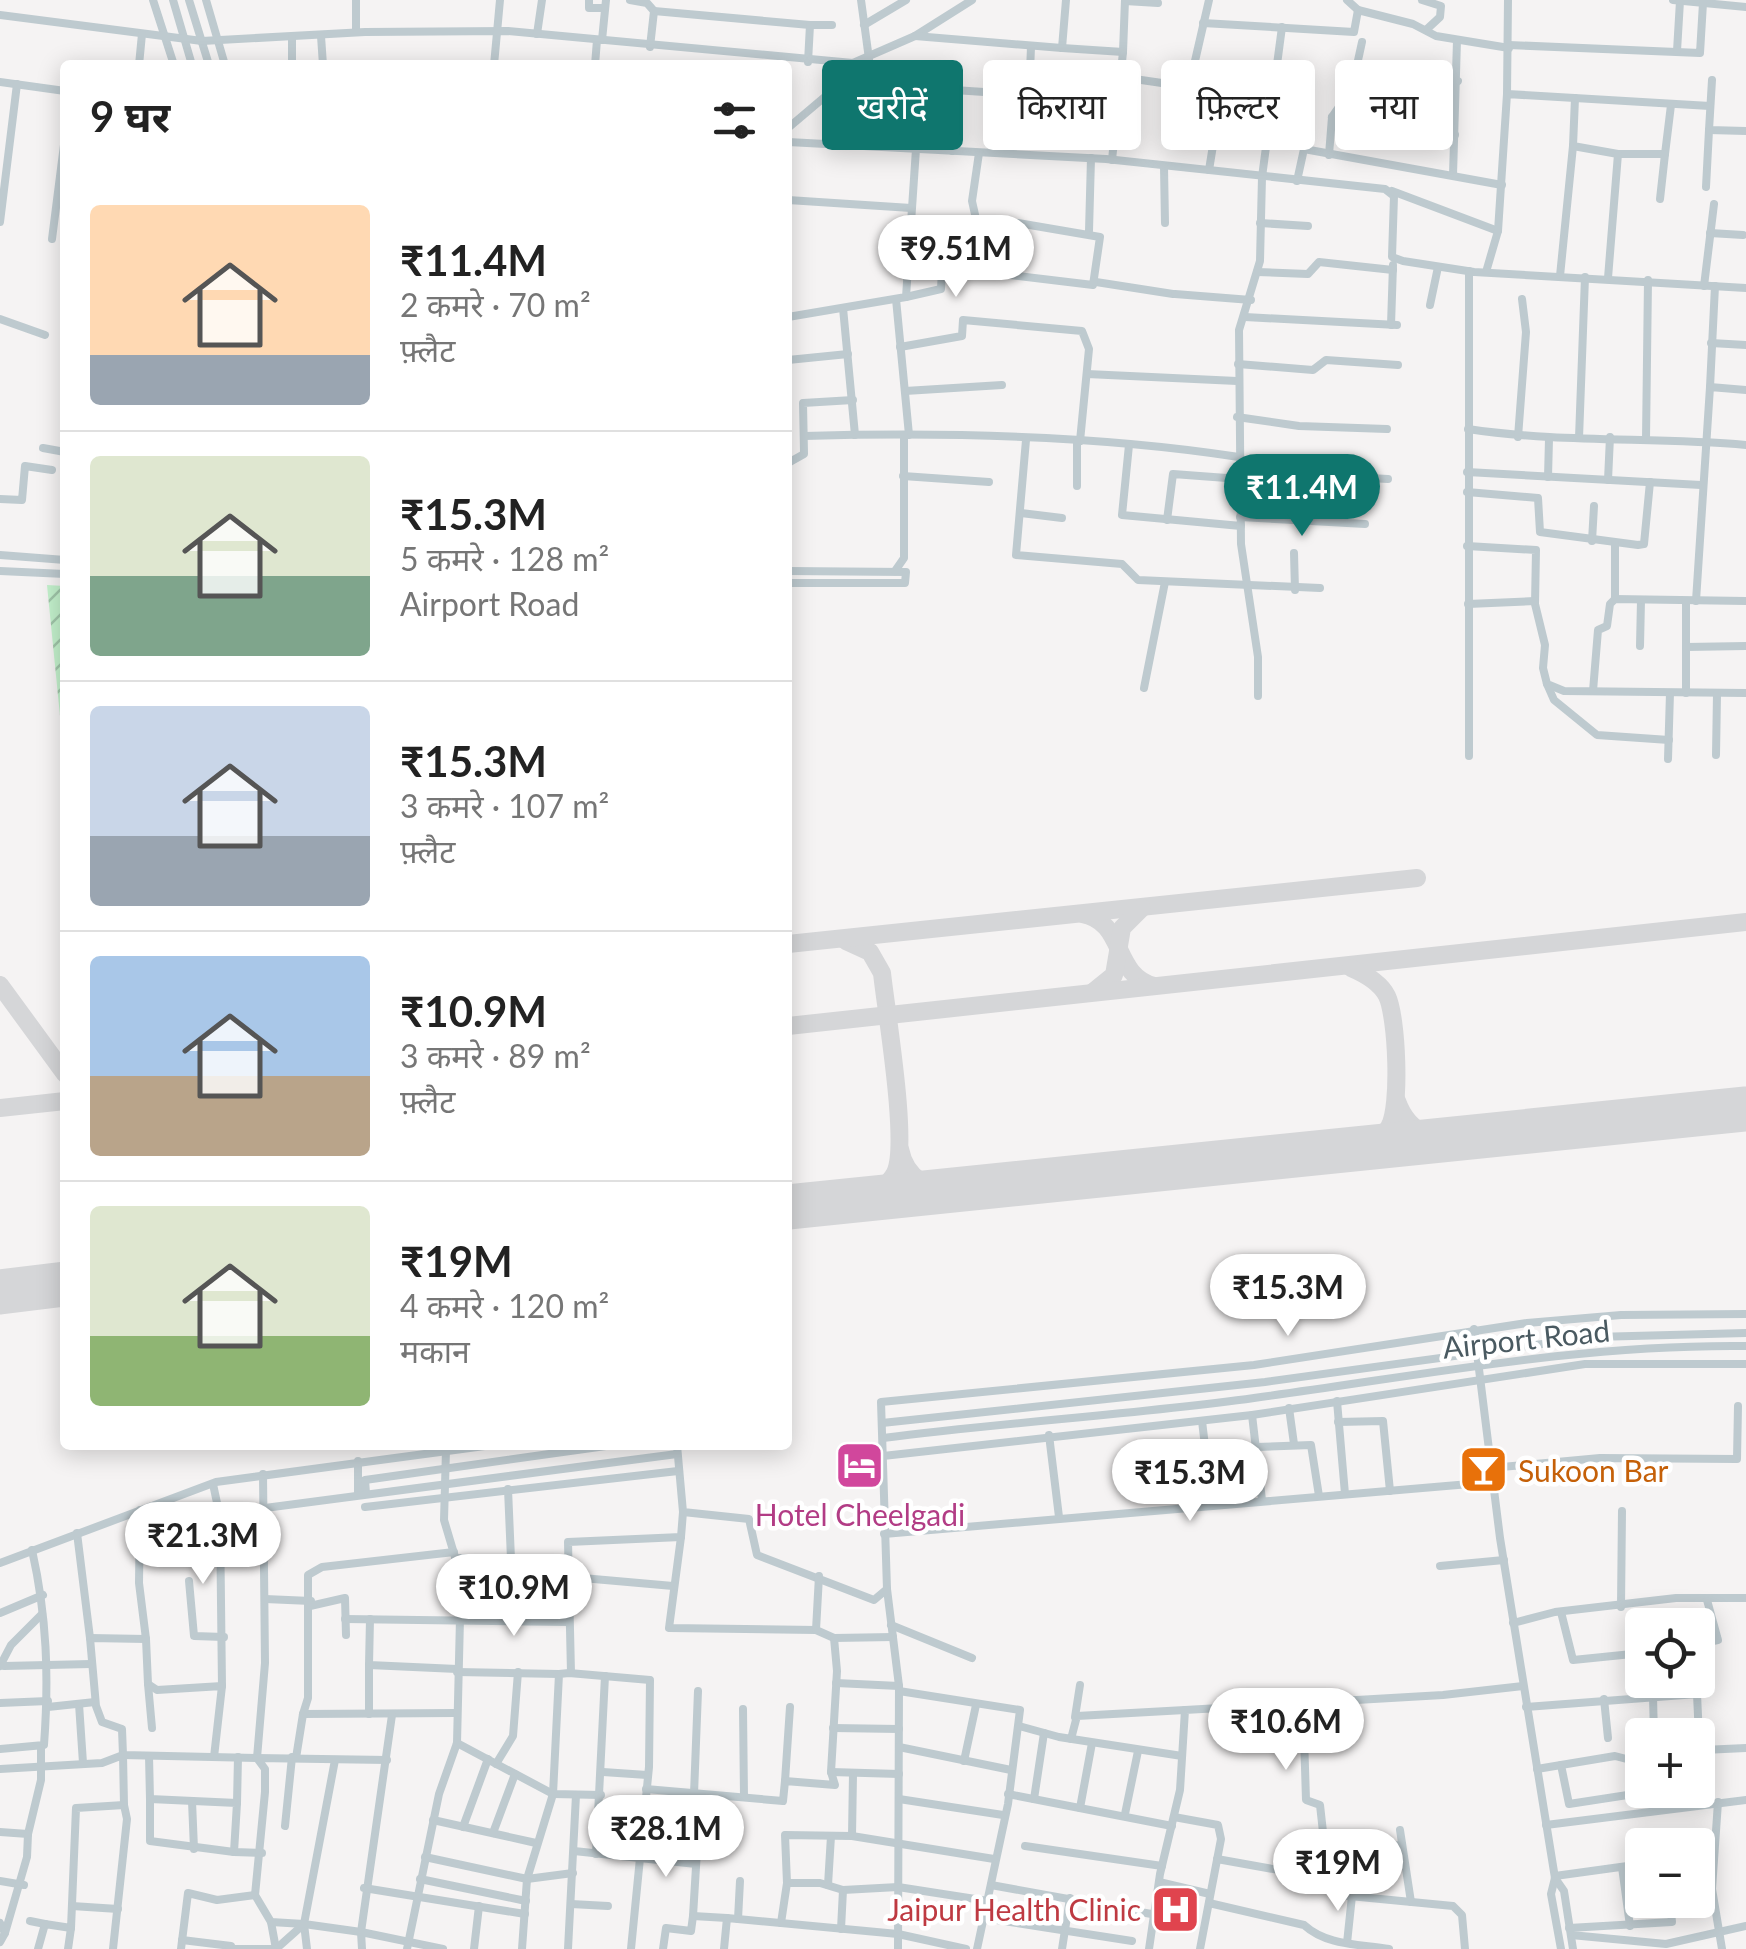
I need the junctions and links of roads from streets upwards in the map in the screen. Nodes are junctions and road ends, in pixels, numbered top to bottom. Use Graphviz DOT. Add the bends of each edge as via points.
graph roads {
  1 [pos="153,0"];
  2 [pos="174,0"];
  3 [pos="189,0"];
  4 [pos="206,0"];
  5 [pos="356,0"];
  6 [pos="500,0"];
  7 [pos="542,0"];
  8 [pos="589,0"];
  9 [pos="630,0"];
  10 [pos="861,0"];
  11 [pos="906,0"];
  12 [pos="972,0"];
  13 [pos="1066,0"];
  14 [pos="1124,0"];
  15 [pos="1208,0"];
  16 [pos="1347,0"];
  17 [pos="1366,0"];
  18 [pos="1422,0"];
  19 [pos="1508,0"];
  20 [pos="1672,0"];
  21 [pos="648,1"];
  22 [pos="1680,1"];
  23 [pos="1158,2"];
  24 [pos="1704,3"];
  25 [pos="605,4"];
  26 [pos="1746,7"];
  27 [pos="654,11"];
  28 [pos="1361,11"];
  29 [pos="0,15"];
  30 [pos="1203,23"];
  31 [pos="832,24"];
  32 [pos="810,25"];
  33 [pos="864,25"];
  34 [pos="1282,27"];
  35 [pos="1426,30"];
  36 [pos="356,32"];
  37 [pos="494,32"];
  38 [pos="142,34"];
  39 [pos="537,34"];
  40 [pos="166,36"];
  41 [pos="321,36"];
  42 [pos="915,36"];
  43 [pos="292,38"];
  44 [pos="184,39"];
  45 [pos="599,40"];
  46 [pos="1456,40"];
  47 [pos="202,41"];
  48 [pos="218,42"];
  49 [pos="1362,42"];
  50 [pos="650,46"];
  51 [pos="1509,46"];
  52 [pos="1031,47"];
  53 [pos="1062,48"];
  54 [pos="1678,51"];
  55 [pos="711,52"];
  56 [pos="1123,52"];
  57 [pos="869,58"];
  58 [pos="139,60"];
  59 [pos="173,60"];
  60 [pos="190,60"];
  61 [pos="208,60"];
  62 [pos="223,60"];
  63 [pos="292,60"];
  64 [pos="322,60"];
  65 [pos="494,60"];
  66 [pos="596,60"];
  67 [pos="711,60"];
  68 [pos="789,60"];
  69 [pos="792,60"];
  70 [pos="1030,60"];
  71 [pos="1122,60"];
  72 [pos="1195,60"];
  73 [pos="808,62"];
  74 [pos="1453,80"];
  75 [pos="1712,80"];
  76 [pos="1458,81"];
  77 [pos="0,82"];
  78 [pos="17,84"];
  79 [pos="60,90"];
  80 [pos="1508,94"];
  81 [pos="1575,98"];
  82 [pos="822,102"];
  83 [pos="1671,104"];
  84 [pos="1710,106"];
  85 [pos="1335,117"];
  86 [pos="1332,118"];
  87 [pos="792,125"];
  88 [pos="1709,130"];
  89 [pos="1746,132"];
  90 [pos="1455,135"];
  91 [pos="792,142"];
  92 [pos="822,144"];
  93 [pos="1572,146"];
  94 [pos="916,150"];
  95 [pos="934,150"];
  96 [pos="1113,150"];
  97 [pos="1213,150"];
  98 [pos="952,151"];
  99 [pos="979,153"];
  100 [pos="1618,154"];
  101 [pos="1665,154"];
  102 [pos="1329,155"];
  103 [pos="1091,158"];
  104 [pos="1112,160"];
  105 [pos="1164,167"];
  106 [pos="1209,170"];
  107 [pos="1453,174"];
  108 [pos="60,176"];
  109 [pos="1262,177"];
  110 [pos="1297,181"];
  111 [pos="1502,186"];
  112 [pos="1706,186"];
  113 [pos="1392,191"];
  114 [pos="1660,199"];
  115 [pos="792,200"];
  116 [pos="1714,204"];
  117 [pos="911,208"];
  118 [pos="0,222"];
  119 [pos="1165,223"];
  120 [pos="1260,223"];
  121 [pos="1308,226"];
  122 [pos="1088,231"];
  123 [pos="1498,231"];
  124 [pos="1710,233"];
  125 [pos="1744,235"];
  126 [pos="980,237"];
  127 [pos="52,239"];
  128 [pos="1392,257"];
  129 [pos="1438,267"];
  130 [pos="944,268"];
  131 [pos="1393,270"];
  132 [pos="1469,271"];
  133 [pos="1258,272"];
  134 [pos="1486,272"];
  135 [pos="1560,276"];
  136 [pos="1585,277"];
  137 [pos="1608,278"];
  138 [pos="1648,280"];
  139 [pos="1096,282"];
  140 [pos="1704,286"];
  141 [pos="1715,286"];
  142 [pos="1746,288"];
  143 [pos="901,298"];
  144 [pos="1522,299"];
  145 [pos="1251,300"];
  146 [pos="1430,304"];
  147 [pos="843,308"];
  148 [pos="792,316"];
  149 [pos="1244,317"];
  150 [pos="0,319"];
  151 [pos="45,335"];
  152 [pos="1711,343"];
  153 [pos="1746,345"];
  154 [pos="900,347"];
  155 [pos="848,354"];
  156 [pos="792,360"];
  157 [pos="1238,364"];
  158 [pos="1398,365"];
  159 [pos="1086,374"];
  160 [pos="1237,381"];
  161 [pos="1002,386"];
  162 [pos="1710,387"];
  163 [pos="1746,390"];
  164 [pos="905,391"];
  165 [pos="853,400"];
  166 [pos="1236,416"];
  167 [pos="1387,428"];
  168 [pos="1468,429"];
  169 [pos="856,435"];
  170 [pos="906,435"];
  171 [pos="804,436"];
  172 [pos="1518,436"];
  173 [pos="1610,437"];
  174 [pos="1579,438"];
  175 [pos="1550,439"];
  176 [pos="1026,440"];
  177 [pos="1646,440"];
  178 [pos="1079,441"];
  179 [pos="1705,442"];
  180 [pos="1129,445"];
  181 [pos="1746,445"];
  182 [pos="43,448"];
  183 [pos="60,451"];
  184 [pos="1239,457"];
  185 [pos="792,460"];
  186 [pos="52,470"];
  187 [pos="1468,472"];
  188 [pos="1239,475"];
  189 [pos="904,476"];
  190 [pos="1548,477"];
  191 [pos="1388,479"];
  192 [pos="1608,480"];
  193 [pos="989,482"];
  194 [pos="1650,482"];
  195 [pos="1701,485"];
  196 [pos="1077,486"];
  197 [pos="1468,492"];
  198 [pos="0,498"];
  199 [pos="1594,506"];
  200 [pos="1021,513"];
  201 [pos="1062,518"];
  202 [pos="1167,520"];
  203 [pos="1241,522"];
  204 [pos="1365,524"];
  205 [pos="1540,532"];
  206 [pos="1592,540"];
  207 [pos="1615,544"];
  208 [pos="1468,546"];
  209 [pos="1536,550"];
  210 [pos="1294,553"];
  211 [pos="0,555"];
  212 [pos="60,560"];
  213 [pos="0,571"];
  214 [pos="792,571"];
  215 [pos="894,572"];
  216 [pos="60,574"];
  217 [pos="1165,582"];
  218 [pos="792,583"];
  219 [pos="1247,586"];
  220 [pos="1320,588"];
  221 [pos="1296,590"];
  222 [pos="1616,599"];
  223 [pos="1535,600"];
  224 [pos="1641,600"];
  225 [pos="1691,601"];
  226 [pos="1746,601"];
  227 [pos="1468,604"];
  228 [pos="1640,646"];
  229 [pos="1746,646"];
  230 [pos="1686,647"];
  231 [pos="1547,684"];
  232 [pos="1144,688"];
  233 [pos="1593,691"];
  234 [pos="1670,693"];
  235 [pos="1686,694"];
  236 [pos="1717,694"];
  237 [pos="1746,694"];
  238 [pos="1258,696"];
  239 [pos="1669,740"];
  240 [pos="1716,755"];
  241 [pos="1469,756"];
  242 [pos="1668,759"];
  243 [pos="1746,1314"];
  244 [pos="1474,1329"];
  245 [pos="1746,1333"];
  246 [pos="1746,1346"];
  247 [pos="1476,1351"];
  248 [pos="1478,1364"];
  249 [pos="1746,1364"];
  250 [pos="1479,1379"];
  251 [pos="1336,1401"];
  252 [pos="1738,1406"];
  253 [pos="1289,1408"];
  254 [pos="1252,1415"];
  255 [pos="1202,1420"];
  256 [pos="1338,1422"];
  257 [pos="882,1423"];
  258 [pos="1049,1434"];
  259 [pos="883,1438"];
  260 [pos="1294,1444"];
  261 [pos="1256,1447"];
  262 [pos="446,1450"];
  263 [pos="576,1450"];
  264 [pos="677,1450"];
  265 [pos="883,1456"];
  266 [pos="358,1461"];
  267 [pos="446,1467"];
  268 [pos="1491,1468"];
  269 [pos="678,1471"];
  270 [pos="263,1474"];
  271 [pos="1493,1482"];
  272 [pos="445,1483"];
  273 [pos="212,1484"];
  274 [pos="508,1489"];
  275 [pos="1390,1491"];
  276 [pos="362,1494"];
  277 [pos="1345,1494"];
  278 [pos="445,1495"];
  279 [pos="1319,1496"];
  280 [pos="1262,1500"];
  281 [pos="1212,1504"];
  282 [pos="264,1508"];
  283 [pos="364,1508"];
  284 [pos="140,1510"];
  285 [pos="682,1512"];
  286 [pos="1622,1512"];
  287 [pos="1059,1517"];
  288 [pos="267,1527"];
  289 [pos="221,1532"];
  290 [pos="77,1533"];
  291 [pos="884,1534"];
  292 [pos="682,1538"];
  293 [pos="140,1544"];
  294 [pos="32,1550"];
  295 [pos="455,1555"];
  296 [pos="511,1559"];
  297 [pos="568,1560"];
  298 [pos="1504,1560"];
  299 [pos="0,1563"];
  300 [pos="1440,1566"];
  301 [pos="819,1576"];
  302 [pos="571,1577"];
  303 [pos="188,1581"];
  304 [pos="674,1586"];
  305 [pos="887,1590"];
  306 [pos="43,1595"];
  307 [pos="1746,1598"];
  308 [pos="265,1600"];
  309 [pos="1708,1600"];
  310 [pos="311,1604"];
  311 [pos="1621,1606"];
  312 [pos="1710,1608"];
  313 [pos="46,1611"];
  314 [pos="1561,1612"];
  315 [pos="0,1613"];
  316 [pos="345,1618"];
  317 [pos="370,1619"];
  318 [pos="459,1620"];
  319 [pos="568,1622"];
  320 [pos="1513,1623"];
  321 [pos="891,1625"];
  322 [pos="816,1630"];
  323 [pos="346,1635"];
  324 [pos="224,1637"];
  325 [pos="893,1637"];
  326 [pos="90,1638"];
  327 [pos="834,1638"];
  328 [pos="146,1639"];
  329 [pos="1625,1654"];
  330 [pos="972,1658"];
  331 [pos="91,1664"];
  332 [pos="2,1666"];
  333 [pos="48,1666"];
  334 [pos="369,1666"];
  335 [pos="457,1671"];
  336 [pos="518,1672"];
  337 [pos="559,1674"];
  338 [pos="572,1674"];
  339 [pos="605,1676"];
  340 [pos="836,1683"];
  341 [pos="148,1684"];
  342 [pos="1080,1685"];
  343 [pos="222,1686"];
  344 [pos="1523,1686"];
  345 [pos="899,1688"];
  346 [pos="698,1691"];
  347 [pos="1628,1698"];
  348 [pos="1604,1699"];
  349 [pos="96,1702"];
  350 [pos="0,1703"];
  351 [pos="48,1704"];
  352 [pos="79,1704"];
  353 [pos="1304,1704"];
  354 [pos="976,1705"];
  355 [pos="790,1707"];
  356 [pos="1526,1707"];
  357 [pos="743,1709"];
  358 [pos="1185,1710"];
  359 [pos="455,1713"];
  360 [pos="303,1714"];
  361 [pos="369,1714"];
  362 [pos="392,1714"];
  363 [pos="1075,1718"];
  364 [pos="1020,1726"];
  365 [pos="152,1728"];
  366 [pos="833,1728"];
  367 [pos="899,1729"];
  368 [pos="1044,1733"];
  369 [pos="1608,1738"];
  370 [pos="1071,1739"];
  371 [pos="457,1743"];
  372 [pos="1092,1743"];
  373 [pos="0,1748"];
  374 [pos="40,1748"];
  375 [pos="899,1748"];
  376 [pos="1746,1748"];
  377 [pos="1715,1749"];
  378 [pos="1138,1751"];
  379 [pos="123,1755"];
  380 [pos="149,1756"];
  381 [pos="1182,1756"];
  382 [pos="214,1757"];
  383 [pos="1625,1757"];
  384 [pos="238,1758"];
  385 [pos="257,1758"];
  386 [pos="294,1758"];
  387 [pos="335,1760"];
  388 [pos="387,1760"];
  389 [pos="964,1761"];
  390 [pos="492,1762"];
  391 [pos="83,1763"];
  392 [pos="42,1765"];
  393 [pos="1561,1765"];
  394 [pos="0,1769"];
  395 [pos="1537,1769"];
  396 [pos="1011,1770"];
  397 [pos="603,1772"];
  398 [pos="831,1772"];
  399 [pos="515,1774"];
  400 [pos="853,1774"];
  401 [pos="899,1774"];
  402 [pos="648,1775"];
  403 [pos="785,1782"];
  404 [pos="646,1789"];
  405 [pos="552,1794"];
  406 [pos="694,1794"];
  407 [pos="1008,1794"];
  408 [pos="576,1795"];
  409 [pos="601,1795"];
  410 [pos="1625,1795"];
  411 [pos="744,1797"];
  412 [pos="150,1799"];
  413 [pos="898,1799"];
  414 [pos="1034,1799"];
  415 [pos="192,1800"];
  416 [pos="1746,1800"];
  417 [pos="1718,1802"];
  418 [pos="237,1803"];
  419 [pos="124,1806"];
  420 [pos="1080,1808"];
  421 [pos="1661,1808"];
  422 [pos="1125,1814"];
  423 [pos="1003,1815"];
  424 [pos="699,1818"];
  425 [pos="433,1820"];
  426 [pos="1173,1822"];
  427 [pos="1546,1825"];
  428 [pos="285,1826"];
  429 [pos="462,1827"];
  430 [pos="1400,1830"];
  431 [pos="0,1832"];
  432 [pos="1323,1832"];
  433 [pos="28,1834"];
  434 [pos="492,1834"];
  435 [pos="830,1836"];
  436 [pos="852,1836"];
  437 [pos="536,1843"];
  438 [pos="898,1843"];
  439 [pos="1402,1845"];
  440 [pos="1025,1846"];
  441 [pos="194,1850"];
  442 [pos="574,1851"];
  443 [pos="234,1852"];
  444 [pos="262,1853"];
  445 [pos="596,1854"];
  446 [pos="425,1857"];
  447 [pos="639,1858"];
  448 [pos="994,1859"];
  449 [pos="1217,1859"];
  450 [pos="696,1864"];
  451 [pos="1162,1866"];
  452 [pos="1622,1867"];
  453 [pos="1625,1867"];
  454 [pos="573,1873"];
  455 [pos="1555,1877"];
  456 [pos="420,1879"];
  457 [pos="527,1879"];
  458 [pos="0,1880"];
  459 [pos="740,1881"];
  460 [pos="1159,1882"];
  461 [pos="20,1884"];
  462 [pos="787,1884"];
  463 [pos="991,1885"];
  464 [pos="828,1886"];
  465 [pos="364,1888"];
  466 [pos="898,1888"];
  467 [pos="843,1890"];
  468 [pos="1336,1893"];
  469 [pos="255,1895"];
  470 [pos="416,1895"];
  471 [pos="1352,1896"];
  472 [pos="1070,1898"];
  473 [pos="1210,1899"];
  474 [pos="526,1901"];
  475 [pos="988,1901"];
  476 [pos="1411,1902"];
  477 [pos="570,1904"];
  478 [pos="72,1906"];
  479 [pos="478,1906"];
  480 [pos="608,1906"];
  481 [pos="118,1908"];
  482 [pos="525,1914"];
  483 [pos="1156,1914"];
  484 [pos="694,1916"];
  485 [pos="727,1918"];
  486 [pos="738,1918"];
  487 [pos="984,1918"];
  488 [pos="1672,1918"];
  489 [pos="30,1921"];
  490 [pos="271,1922"];
  491 [pos="0,1923"];
  492 [pos="781,1923"];
  493 [pos="46,1924"];
  494 [pos="304,1924"];
  495 [pos="1630,1926"];
  496 [pos="1746,1926"];
  497 [pos="71,1928"];
  498 [pos="841,1929"];
  499 [pos="1064,1930"];
  500 [pos="361,1932"];
  501 [pos="1570,1932"];
  502 [pos="1720,1932"];
  503 [pos="898,1934"];
  504 [pos="2,1937"];
  505 [pos="1321,1937"];
  506 [pos="1132,1941"];
  507 [pos="1347,1943"];
  508 [pos="181,1944"];
  509 [pos="407,1944"];
  510 [pos="230,1947"];
  511 [pos="1364,1947"];
  512 [pos="568,1948"];
  513 [pos="1203,1948"];
  514 [pos="38,1949"];
  515 [pos="68,1949"];
  516 [pos="113,1949"];
  517 [pos="276,1949"];
  518 [pos="307,1949"];
  519 [pos="362,1949"];
  520 [pos="442,1949"];
  521 [pos="474,1949"];
  522 [pos="522,1949"];
  523 [pos="580,1949"];
  524 [pos="631,1949"];
  525 [pos="663,1949"];
  526 [pos="724,1949"];
  527 [pos="898,1949"];
  528 [pos="961,1949"];
  529 [pos="977,1949"];
  530 [pos="1062,1949"];
  531 [pos="1149,1949"];
  532 [pos="1319,1949"];
  533 [pos="1390,1949"];
  534 [pos="1464,1949"];
  535 [pos="1560,1949"];
  536 [pos="1573,1949"];
  537 [pos="1722,1949"];
  1 -- 40 [label="street"];
  2 -- 44 [label="street"];
  3 -- 47 [label="street"];
  4 -- 48 [label="street"];
  5 -- 36 [label="street"];
  6 -- 37 [label="street"];
  7 -- 39 [label="street"];
  8 -- 25 [label="street" via="589,8"];
  9 -- 21 [label="street"];
  10 -- 33 [label="street"];
  11 -- 33 [label="street"];
  12 -- 42 [label="street"];
  13 -- 53 [label="street"];
  14 -- 23 [label="street"];
  14 -- 56 [label="street"];
  15 -- 30 [label="street"];
  16 -- 28 [label="street"];
  17 -- 28 [label="street"];
  18 -- 35 [label="street" via="1441,6"];
  19 -- 51 [label="street"];
  20 -- 22 [label="street"];
  21 -- 27 [label="street"];
  22 -- 24 [label="street"];
  22 -- 54 [label="street"];
  24 -- 26 [label="street"];
  24 -- 54 [label="street" via="1700,53"];
  25 -- 45 [label="street"];
  27 -- 32 [label="street"];
  27 -- 50 [label="street"];
  28 -- 34 [label="street" via="1354,32"];
  28 -- 35 [label="street"];
  29 -- 38 [label="street"];
  30 -- 34 [label="street"];
  30 -- 72 [label="street"];
  31 -- 32 [label="street"];
  32 -- 73 [label="street"];
  33 -- 57 [label="street"];
  34 -- 109 [label="street"];
  35 -- 46 [label="street"];
  36 -- 37 [label="street"];
  36 -- 41 [label="street"];
  37 -- 39 [label="street"];
  37 -- 65 [label="street"];
  38 -- 40 [label="street"];
  38 -- 58 [label="street"];
  39 -- 45 [label="street"];
  40 -- 44 [label="street"];
  40 -- 59 [label="street"];
  41 -- 43 [label="street"];
  41 -- 64 [label="street"];
  42 -- 52 [label="street"];
  42 -- 57 [label="street"];
  43 -- 48 [label="street"];
  43 -- 63 [label="street"];
  44 -- 47 [label="street"];
  44 -- 60 [label="street"];
  45 -- 50 [label="street"];
  45 -- 66 [label="street"];
  46 -- 51 [label="street"];
  46 -- 76 [label="street"];
  47 -- 48 [label="street"];
  47 -- 61 [label="street"];
  48 -- 62 [label="street"];
  49 -- 86 [label="street" via="1352,88"];
  50 -- 55 [label="street"];
  51 -- 54 [label="street"];
  51 -- 80 [label="street"];
  52 -- 53 [label="street"];
  52 -- 70 [label="street"];
  53 -- 56 [label="street"];
  55 -- 67 [label="street"];
  55 -- 68 [label="street"];
  56 -- 71 [label="street"];
  57 -- 73 [label="street"];
  69 -- 73 [label="street"];
  74 -- 76 [label="street"];
  75 -- 84 [label="street"];
  76 -- 90 [label="street"];
  77 -- 78 [label="street"];
  78 -- 79 [label="street"];
  78 -- 118 [label="street"];
  80 -- 81 [label="street"];
  80 -- 111 [label="street"];
  81 -- 83 [label="street"];
  81 -- 93 [label="street"];
  82 -- 87 [label="street"];
  83 -- 84 [label="street"];
  83 -- 101 [label="street"];
  84 -- 88 [label="street"];
  85 -- 86 [label="street"];
  86 -- 102 [label="street"];
  88 -- 89 [label="street"];
  88 -- 112 [label="street"];
  90 -- 107 [label="street"];
  91 -- 92 [label="street"];
  93 -- 100 [label="street"];
  93 -- 135 [label="street"];
  94 -- 117 [label="street"];
  95 -- 98 [label="street"];
  96 -- 104 [label="street"];
  97 -- 106 [label="street"];
  98 -- 99 [label="street"];
  99 -- 103 [label="street"];
  99 -- 126 [label="street" via="972,201"];
  100 -- 101 [label="street"];
  100 -- 137 [label="street"];
  101 -- 114 [label="street"];
  102 -- 107 [label="street"];
  102 -- 110 [label="street" via="1304,149"];
  103 -- 104 [label="street"];
  103 -- 122 [label="street"];
  104 -- 105 [label="street"];
  105 -- 106 [label="street"];
  105 -- 119 [label="street"];
  106 -- 109 [label="street"];
  107 -- 111 [label="street"];
  108 -- 127 [label="street"];
  109 -- 110 [label="street"];
  109 -- 120 [label="street"];
  110 -- 113 [label="street"];
  111 -- 123 [label="street"];
  113 -- 123 [label="street"];
  113 -- 128 [label="street"];
  115 -- 117 [label="street"];
  116 -- 124 [label="street"];
  117 -- 143 [label="street"];
  120 -- 121 [label="street"];
  120 -- 133 [label="street"];
  122 -- 126 [label="street" via="1018,223"];
  122 -- 139 [label="street" via="1100,237"];
  123 -- 134 [label="street"];
  124 -- 125 [label="street"];
  124 -- 140 [label="street"];
  126 -- 130 [label="street" via="942,250"];
  128 -- 129 [label="street"];
  128 -- 131 [label="street"];
  129 -- 132 [label="street"];
  129 -- 146 [label="street"];
  130 -- 139 [label="street"];
  130 -- 143 [label="street" via="941,289"];
  131 -- 133 [label="street" via="1319,262 1308,274"];
  131 -- 149 [label="street" via="1394,325"];
  132 -- 134 [label="street"];
  132 -- 168 [label="street"];
  133 -- 145 [label="street"];
  134 -- 135 [label="street"];
  135 -- 136 [label="street"];
  136 -- 137 [label="street"];
  136 -- 174 [label="street"];
  137 -- 138 [label="street"];
  138 -- 140 [label="street"];
  138 -- 177 [label="street"];
  139 -- 145 [label="street"];
  140 -- 141 [label="street"];
  141 -- 142 [label="street"];
  141 -- 152 [label="street"];
  143 -- 147 [label="street"];
  143 -- 154 [label="street"];
  144 -- 172 [label="street"];
  145 -- 149 [label="street"];
  147 -- 148 [label="street"];
  147 -- 155 [label="street"];
  149 -- 157 [label="street"];
  150 -- 151 [label="street"];
  152 -- 153 [label="street"];
  152 -- 162 [label="street"];
  154 -- 159 [label="street" via="962,336 963,320 1075,328 1088,338"];
  154 -- 164 [label="street"];
  155 -- 156 [label="street"];
  155 -- 165 [label="street"];
  157 -- 158 [label="street" via="1312,370 1326,360"];
  157 -- 160 [label="street"];
  159 -- 160 [label="street"];
  159 -- 178 [label="street"];
  160 -- 166 [label="street"];
  161 -- 164 [label="street"];
  162 -- 163 [label="street"];
  162 -- 179 [label="street"];
  164 -- 170 [label="street"];
  165 -- 169 [label="street"];
  165 -- 171 [label="street" via="803,403"];
  166 -- 167 [label="street"];
  166 -- 184 [label="street"];
  168 -- 172 [label="street"];
  168 -- 187 [label="street"];
  169 -- 170 [label="street"];
  169 -- 171 [label="street"];
  170 -- 176 [label="street"];
  170 -- 189 [label="street"];
  171 -- 185 [label="street" via="804,454"];
  172 -- 175 [label="street"];
  173 -- 174 [label="street"];
  173 -- 177 [label="street"];
  173 -- 192 [label="street"];
  174 -- 175 [label="street"];
  175 -- 190 [label="street"];
  176 -- 178 [label="street"];
  176 -- 200 [label="street"];
  177 -- 179 [label="street"];
  178 -- 180 [label="street"];
  178 -- 196 [label="street"];
  179 -- 181 [label="street"];
  179 -- 195 [label="street"];
  180 -- 184 [label="street"];
  180 -- 202 [label="street" via="1122,515"];
  182 -- 183 [label="street"];
  184 -- 188 [label="street"];
  186 -- 198 [label="street" via="26,466 22,500"];
  187 -- 190 [label="street"];
  187 -- 197 [label="street"];
  188 -- 191 [label="street"];
  188 -- 202 [label="street" via="1174,474"];
  188 -- 203 [label="street"];
  189 -- 193 [label="street"];
  189 -- 215 [label="street" via="904,558"];
  190 -- 192 [label="street"];
  192 -- 194 [label="street"];
  194 -- 195 [label="street"];
  194 -- 207 [label="street" via="1644,544"];
  195 -- 225 [label="street"];
  197 -- 205 [label="street" via="1538,498"];
  197 -- 208 [label="street"];
  199 -- 206 [label="street"];
  200 -- 201 [label="street"];
  200 -- 217 [label="street" via="1016,555 1122,564 1138,580"];
  202 -- 203 [label="street"];
  203 -- 204 [label="street"];
  203 -- 219 [label="street"];
  205 -- 206 [label="street"];
  205 -- 209 [label="street"];
  206 -- 207 [label="street"];
  207 -- 222 [label="street"];
  208 -- 209 [label="street"];
  208 -- 227 [label="street"];
  209 -- 223 [label="street"];
  210 -- 221 [label="street"];
  211 -- 212 [label="street"];
  213 -- 216 [label="street"];
  214 -- 215 [label="street"];
  215 -- 218 [label="street" via="906,572 906,583"];
  217 -- 219 [label="street"];
  217 -- 232 [label="street"];
  219 -- 221 [label="street"];
  219 -- 238 [label="street"];
  220 -- 221 [label="street"];
  222 -- 224 [label="street"];
  222 -- 233 [label="street" via="1608,626 1596,633"];
  223 -- 227 [label="street"];
  223 -- 231 [label="street"];
  224 -- 225 [label="street"];
  224 -- 228 [label="street"];
  225 -- 226 [label="street"];
  225 -- 230 [label="street"];
  227 -- 241 [label="street"];
  229 -- 230 [label="street"];
  230 -- 235 [label="street"];
  231 -- 233 [label="street"];
  231 -- 239 [label="street" via="1554,700 1597,736"];
  233 -- 234 [label="street"];
  234 -- 235 [label="street"];
  234 -- 239 [label="street"];
  235 -- 236 [label="street"];
  236 -- 237 [label="street"];
  236 -- 240 [label="street"];
  239 -- 242 [label="street"];
  243 -- 244 [label="street" via="1621,1315"];
  244 -- 247 [label="street"];
  244 -- 257 [label="street" via="1254,1365 881,1402"];
  245 -- 247 [label="street, Airport Road" via="1623,1334"];
  246 -- 248 [label="street, Airport Road"];
  247 -- 248 [label="street"];
  247 -- 257 [label="street, Airport Road" via="1265,1382"];
  248 -- 250 [label="street"];
  248 -- 259 [label="street, Airport Road" via="1252,1398"];
  249 -- 250 [label="street" via="1585,1364"];
  250 -- 251 [label="street"];
  250 -- 268 [label="street"];
  251 -- 253 [label="street"];
  251 -- 256 [label="street"];
  252 -- 268 [label="street" via="1736,1459 1600,1458"];
  253 -- 254 [label="street"];
  253 -- 260 [label="street"];
  254 -- 255 [label="street"];
  254 -- 261 [label="street"];
  255 -- 258 [label="street"];
  255 -- 281 [label="street"];
  256 -- 275 [label="street" via="1383,1421"];
  256 -- 277 [label="street"];
  257 -- 259 [label="street"];
  258 -- 265 [label="street"];
  258 -- 287 [label="street"];
  259 -- 265 [label="street"];
  260 -- 261 [label="street"];
  260 -- 279 [label="street" via="1311,1446"];
  261 -- 280 [label="street"];
  262 -- 266 [label="street"];
  262 -- 267 [label="street"];
  263 -- 267 [label="street"];
  264 -- 269 [label="street"];
  264 -- 272 [label="street"];
  265 -- 291 [label="street"];
  266 -- 270 [label="street"];
  266 -- 276 [label="street"];
  267 -- 272 [label="street"];
  267 -- 276 [label="street" via="365,1480"];
  268 -- 271 [label="street"];
  269 -- 274 [label="street"];
  269 -- 285 [label="street"];
  270 -- 273 [label="street"];
  270 -- 282 [label="street"];
  271 -- 275 [label="street"];
  271 -- 298 [label="street"];
  272 -- 276 [label="street"];
  272 -- 278 [label="street"];
  273 -- 284 [label="street"];
  273 -- 289 [label="street"];
  274 -- 278 [label="street"];
  274 -- 296 [label="street"];
  275 -- 277 [label="street"];
  276 -- 282 [label="street"];
  277 -- 279 [label="street"];
  278 -- 283 [label="street"];
  278 -- 295 [label="street" via="444,1520"];
  279 -- 280 [label="street"];
  280 -- 281 [label="street"];
  281 -- 287 [label="street"];
  282 -- 288 [label="street"];
  284 -- 290 [label="street"];
  284 -- 293 [label="street"];
  285 -- 292 [label="street"];
  285 -- 301 [label="street" via="749,1519 758,1555"];
  286 -- 311 [label="street"];
  287 -- 291 [label="street"];
  288 -- 289 [label="street"];
  288 -- 308 [label="street"];
  289 -- 293 [label="street" via="206,1542"];
  289 -- 324 [label="street"];
  290 -- 294 [label="street"];
  290 -- 326 [label="street"];
  291 -- 305 [label="street"];
  292 -- 297 [label="street" via="568,1542"];
  292 -- 304 [label="street"];
  293 -- 328 [label="street"];
  294 -- 299 [label="street"];
  294 -- 306 [label="street"];
  295 -- 296 [label="street"];
  295 -- 310 [label="street" via="322,1567 306,1578"];
  295 -- 318 [label="street"];
  296 -- 297 [label="street"];
  297 -- 302 [label="street"];
  298 -- 300 [label="street"];
  298 -- 320 [label="street"];
  301 -- 305 [label="street" via="874,1600"];
  301 -- 322 [label="street"];
  302 -- 304 [label="street"];
  302 -- 319 [label="street"];
  303 -- 324 [label="street" via="194,1636"];
  304 -- 322 [label="street" via="669,1628"];
  305 -- 321 [label="street"];
  306 -- 313 [label="street"];
  306 -- 315 [label="street"];
  307 -- 309 [label="street"];
  308 -- 310 [label="street"];
  308 -- 385 [label="street"];
  309 -- 311 [label="street"];
  309 -- 312 [label="street"];
  310 -- 316 [label="street" via="345,1598"];
  310 -- 360 [label="street"];
  311 -- 314 [label="street"];
  313 -- 332 [label="street" via="11,1645"];
  313 -- 333 [label="street"];
  314 -- 320 [label="street"];
  314 -- 329 [label="street" via="1573,1660"];
  316 -- 317 [label="street"];
  316 -- 323 [label="street"];
  317 -- 318 [label="street"];
  317 -- 334 [label="street"];
  318 -- 319 [label="street"];
  318 -- 335 [label="street"];
  319 -- 338 [label="street"];
  320 -- 344 [label="street"];
  321 -- 325 [label="street"];
  321 -- 330 [label="street"];
  322 -- 327 [label="street"];
  324 -- 343 [label="street"];
  325 -- 327 [label="street"];
  325 -- 345 [label="street"];
  326 -- 328 [label="street"];
  326 -- 331 [label="street"];
  327 -- 340 [label="street"];
  328 -- 341 [label="street"];
  331 -- 333 [label="street"];
  331 -- 349 [label="street"];
  332 -- 333 [label="street"];
  333 -- 351 [label="street"];
  334 -- 335 [label="street"];
  334 -- 361 [label="street"];
  335 -- 336 [label="street"];
  335 -- 359 [label="street"];
  336 -- 337 [label="street"];
  336 -- 390 [label="street" via="513,1736"];
  337 -- 338 [label="street"];
  337 -- 405 [label="street"];
  338 -- 339 [label="street"];
  339 -- 397 [label="street"];
  339 -- 402 [label="street" via="650,1680"];
  340 -- 345 [label="street"];
  340 -- 366 [label="street"];
  341 -- 343 [label="street" via="157,1690"];
  341 -- 365 [label="street"];
  342 -- 363 [label="street"];
  343 -- 382 [label="street"];
  344 -- 353 [label="street"];
  344 -- 356 [label="street"];
  345 -- 354 [label="street"];
  345 -- 367 [label="street"];
  346 -- 406 [label="street"];
  347 -- 348 [label="street"];
  348 -- 356 [label="street"];
  348 -- 369 [label="street"];
  349 -- 352 [label="street"];
  349 -- 379 [label="street" via="102,1722 122,1729"];
  350 -- 351 [label="street"];
  351 -- 352 [label="street"];
  351 -- 374 [label="street"];
  352 -- 391 [label="street"];
  353 -- 358 [label="street"];
  353 -- 432 [label="street" via="1306,1802 1320,1805"];
  354 -- 364 [label="street" via="1020,1710"];
  354 -- 389 [label="street"];
  355 -- 403 [label="street"];
  356 -- 395 [label="street"];
  357 -- 411 [label="street"];
  358 -- 363 [label="street"];
  358 -- 381 [label="street"];
  359 -- 362 [label="street"];
  359 -- 371 [label="street"];
  360 -- 361 [label="street"];
  360 -- 386 [label="street"];
  361 -- 362 [label="street"];
  362 -- 388 [label="street"];
  363 -- 370 [label="street"];
  364 -- 368 [label="street"];
  364 -- 396 [label="street"];
  366 -- 367 [label="street"];
  366 -- 398 [label="street"];
  367 -- 375 [label="street"];
  368 -- 370 [label="street"];
  368 -- 414 [label="street"];
  370 -- 372 [label="street"];
  371 -- 390 [label="street"];
  371 -- 425 [label="street"];
  372 -- 378 [label="street"];
  372 -- 420 [label="street"];
  373 -- 374 [label="street"];
  374 -- 392 [label="street"];
  375 -- 389 [label="street"];
  375 -- 401 [label="street"];
  376 -- 377 [label="street"];
  378 -- 381 [label="street"];
  378 -- 422 [label="street"];
  379 -- 380 [label="street"];
  379 -- 391 [label="street"];
  379 -- 419 [label="street"];
  380 -- 382 [label="street"];
  380 -- 412 [label="street"];
  381 -- 426 [label="street"];
  382 -- 384 [label="street"];
  383 -- 393 [label="street"];
  384 -- 385 [label="street"];
  384 -- 418 [label="street"];
  385 -- 386 [label="street"];
  385 -- 444 [label="street" via="265,1769"];
  386 -- 387 [label="street"];
  386 -- 428 [label="street"];
  387 -- 388 [label="street"];
  387 -- 494 [label="street"];
  388 -- 465 [label="street"];
  389 -- 396 [label="street"];
  390 -- 399 [label="street"];
  390 -- 429 [label="street"];
  391 -- 392 [label="street"];
  392 -- 394 [label="street"];
  392 -- 433 [label="street"];
  393 -- 395 [label="street"];
  393 -- 410 [label="street" via="1569,1804"];
  395 -- 427 [label="street"];
  396 -- 407 [label="street"];
  397 -- 402 [label="street"];
  397 -- 409 [label="street"];
  398 -- 400 [label="street"];
  398 -- 403 [label="street" via="835,1785"];
  399 -- 405 [label="street"];
  399 -- 434 [label="street"];
  400 -- 401 [label="street"];
  400 -- 436 [label="street"];
  401 -- 413 [label="street"];
  402 -- 404 [label="street"];
  403 -- 411 [label="street" via="784,1801"];
  404 -- 406 [label="street"];
  404 -- 447 [label="street"];
  405 -- 408 [label="street"];
  405 -- 437 [label="street"];
  406 -- 411 [label="street"];
  407 -- 414 [label="street"];
  407 -- 423 [label="street"];
  408 -- 409 [label="street"];
  408 -- 442 [label="street"];
  409 -- 445 [label="street"];
  412 -- 415 [label="street"];
  412 -- 441 [label="street" via="150,1841"];
  413 -- 423 [label="street"];
  413 -- 438 [label="street"];
  414 -- 420 [label="street"];
  415 -- 418 [label="street"];
  415 -- 441 [label="street"];
  416 -- 417 [label="street"];
  417 -- 502 [label="street" via="1712,1889"];
  418 -- 443 [label="street"];
  419 -- 478 [label="street" via="76,1808"];
  419 -- 481 [label="street"];
  420 -- 422 [label="street"];
  421 -- 427 [label="street"];
  422 -- 426 [label="street"];
  423 -- 448 [label="street"];
  424 -- 450 [label="street"];
  425 -- 429 [label="street"];
  425 -- 446 [label="street"];
  426 -- 449 [label="street" via="1218,1825"];
  426 -- 451 [label="street"];
  427 -- 455 [label="street"];
  429 -- 434 [label="street"];
  430 -- 439 [label="street"];
  431 -- 433 [label="street"];
  433 -- 461 [label="street"];
  434 -- 437 [label="street"];
  435 -- 436 [label="street"];
  435 -- 462 [label="street" via="785,1834"];
  435 -- 464 [label="street"];
  436 -- 438 [label="street"];
  437 -- 457 [label="street"];
  438 -- 448 [label="street"];
  438 -- 466 [label="street"];
  439 -- 468 [label="street" via="1346,1849"];
  439 -- 476 [label="street"];
  440 -- 451 [label="street"];
  441 -- 443 [label="street"];
  442 -- 445 [label="street"];
  442 -- 454 [label="street"];
  443 -- 444 [label="street"];
  444 -- 469 [label="street"];
  445 -- 447 [label="street"];
  446 -- 456 [label="street"];
  446 -- 457 [label="street"];
  447 -- 450 [label="street"];
  447 -- 524 [label="street"];
  448 -- 463 [label="street"];
  449 -- 468 [label="street" via="1316,1877"];
  449 -- 473 [label="street"];
  450 -- 484 [label="street"];
  451 -- 460 [label="street"];
  452 -- 453 [label="street"];
  452 -- 455 [label="street"];
  452 -- 495 [label="street"];
  454 -- 457 [label="street"];
  454 -- 477 [label="street"];
  455 -- 501 [label="street"];
  455 -- 535 [label="street"];
  456 -- 470 [label="street"];
  456 -- 474 [label="street"];
  457 -- 474 [label="street"];
  458 -- 461 [label="street"];
  459 -- 486 [label="street"];
  460 -- 473 [label="street"];
  460 -- 483 [label="street"];
  461 -- 504 [label="street"];
  462 -- 464 [label="street"];
  462 -- 492 [label="street"];
  463 -- 472 [label="street"];
  463 -- 475 [label="street"];
  464 -- 467 [label="street"];
  465 -- 470 [label="street"];
  465 -- 500 [label="street"];
  466 -- 467 [label="street"];
  466 -- 475 [label="street"];
  466 -- 503 [label="street"];
  467 -- 498 [label="street"];
  468 -- 471 [label="street"];
  469 -- 490 [label="street"];
  469 -- 508 [label="street" via="217,1900 188,1894"];
  470 -- 479 [label="street"];
  470 -- 509 [label="street"];
  471 -- 476 [label="street"];
  471 -- 507 [label="street"];
  472 -- 483 [label="street"];
  472 -- 499 [label="street"];
  473 -- 505 [label="street" via="1304,1925"];
  473 -- 513 [label="street"];
  474 -- 482 [label="street"];
  475 -- 487 [label="street"];
  476 -- 534 [label="street" via="1452,1906 1462,1915"];
  477 -- 480 [label="street"];
  477 -- 512 [label="street"];
  478 -- 481 [label="street"];
  478 -- 497 [label="street"];
  479 -- 482 [label="street"];
  479 -- 521 [label="street"];
  481 -- 516 [label="street"];
  482 -- 522 [label="street"];
  483 -- 531 [label="street"];
  484 -- 485 [label="street"];
  484 -- 525 [label="street" via="691,1930 666,1928"];
  485 -- 486 [label="street"];
  485 -- 526 [label="street"];
  486 -- 492 [label="street"];
  487 -- 499 [label="street"];
  487 -- 529 [label="street"];
  488 -- 495 [label="street"];
  489 -- 493 [label="street"];
  490 -- 494 [label="street"];
  490 -- 517 [label="street"];
  491 -- 504 [label="street"];
  492 -- 498 [label="street"];
  493 -- 497 [label="street"];
  493 -- 514 [label="street"];
  494 -- 500 [label="street"];
  494 -- 517 [label="street"];
  494 -- 518 [label="street"];
  495 -- 501 [label="street"];
  496 -- 502 [label="street"];
  497 -- 515 [label="street"];
  498 -- 503 [label="street"];
  499 -- 506 [label="street"];
  499 -- 530 [label="street"];
  500 -- 509 [label="street"];
  500 -- 519 [label="street"];
  501 -- 502 [label="street" via="1666,1944"];
  501 -- 536 [label="street"];
  502 -- 537 [label="street"];
  503 -- 527 [label="street"];
  503 -- 528 [label="street"];
  505 -- 507 [label="street"];
  505 -- 532 [label="street"];
  507 -- 511 [label="street"];
  508 -- 510 [label="street"];
  509 -- 520 [label="street"];
  510 -- 517 [label="street"];
  511 -- 533 [label="street"];
  512 -- 523 [label="street"];
}
